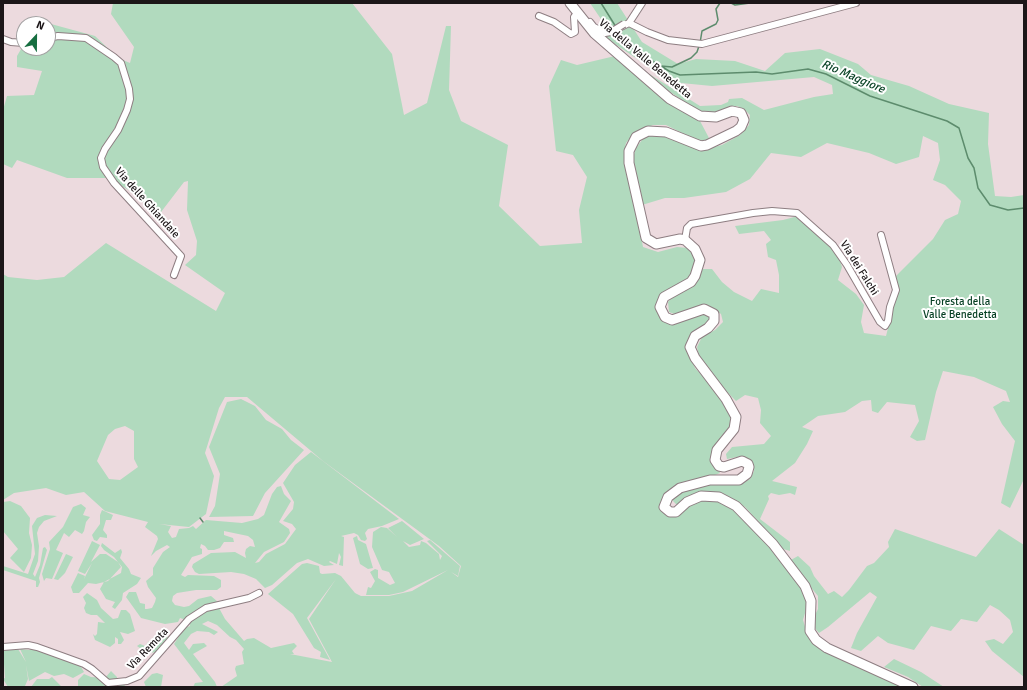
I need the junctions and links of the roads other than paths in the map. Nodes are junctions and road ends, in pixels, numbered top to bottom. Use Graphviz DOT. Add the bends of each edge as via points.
graph roads {
  1 [pos="570,3"];
  2 [pos="642,3"];
  3 [pos="856,3"];
  4 [pos="578,14"];
  5 [pos="539,16"];
  6 [pos="627,23"];
  7 [pos="56,36"];
  8 [pos="3,39"];
  9 [pos="16,42"];
  10 [pos="881,235"];
  11 [pos="685,240"];
  12 [pos="174,275"];
  13 [pos="259,593"];
  14 [pos="3,648"];
  15 [pos="912,687"];
  1 -- 4 [label="main road, Via della Valle Benedetta"];
  2 -- 6 [label="street"];
  3 -- 6 [label="street" via="702,44 668,40"];
  4 -- 5 [label="street" via="574,17 575,32 570,34 554,22"];
  4 -- 6 [label="street, bridge" via="587,18 602,32 611,32"];
  4 -- 11 [label="main road, Via della Valle Benedetta" via="594,33 670,99 690,112 708,118 732,111 744,116 743,123 736,131 707,145 696,146 666,132 653,130 636,137 631,146 629,163 646,238 656,244"];
  7 -- 12 [label="street, Via delle Ghiandaie" via="86,38 121,63 130,99 118,130 101,158 103,167 114,183 181,256"];
  8 -- 9 [label="street"];
  10 -- 11 [label="street, Via dei Falchi" via="896,290 885,326 880,322 833,244 797,213 772,211 691,224 687,228"];
  11 -- 15 [label="main road" via="695,249 700,260 699,265 691,282 664,297 660,304 661,310 665,317 672,320 704,309 714,314 714,322 695,336 690,346 695,358 726,399 736,417 734,429 717,450 715,460 719,466 724,467 745,461 749,467 747,474 740,480 710,480 680,488 668,497 664,507 670,512 676,512 687,502 700,496 719,497 736,506 773,544 805,586 811,600 810,631 816,640 827,648"];
  13 -- 14 [label="street, Via Remota" via="249,598 206,608 188,619 139,676 127,681 108,683 84,664 38,647 28,645"];
}
